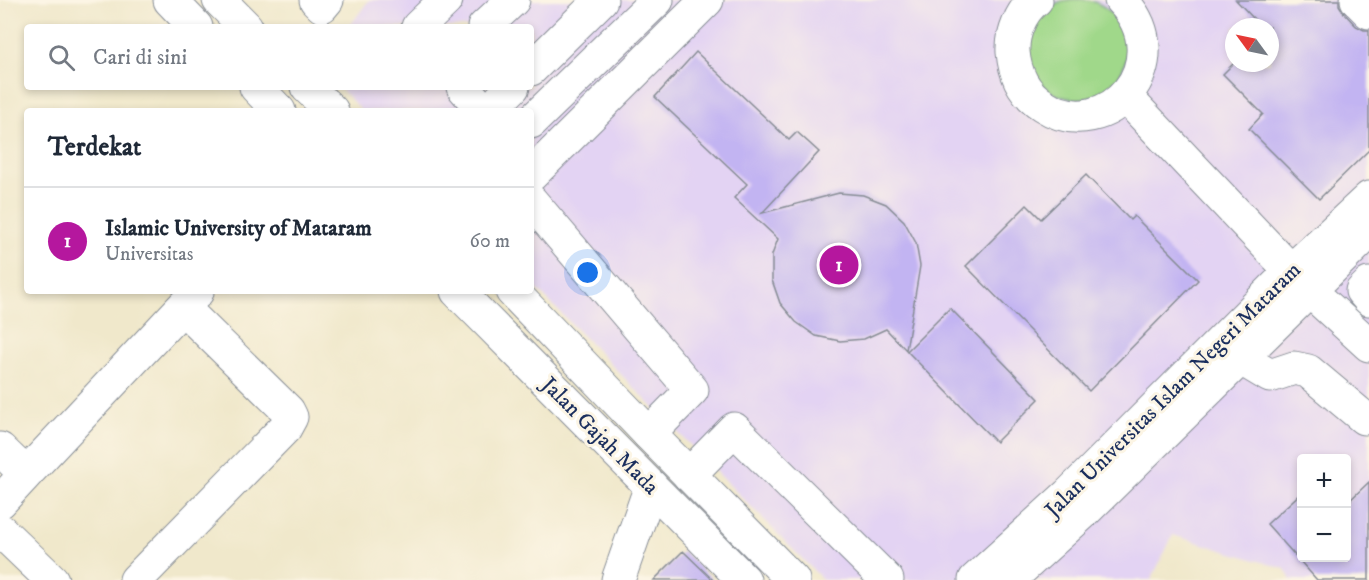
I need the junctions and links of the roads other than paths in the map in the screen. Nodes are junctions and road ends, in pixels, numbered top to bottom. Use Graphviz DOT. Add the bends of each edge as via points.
graph roads {
  1 [pos="170,0"];
  2 [pos="219,0"];
  3 [pos="316,0"];
  4 [pos="327,0"];
  5 [pos="446,0"];
  6 [pos="513,0"];
  7 [pos="601,0"];
  8 [pos="707,0"];
  9 [pos="1036,0"];
  10 [pos="1121,0"];
  11 [pos="1357,0"];
  12 [pos="651,2"];
  13 [pos="1369,12"];
  14 [pos="193,24"];
  15 [pos="243,24"];
  16 [pos="421,24"];
  17 [pos="487,24"];
  18 [pos="676,31"];
  19 [pos="534,66"];
  20 [pos="259,90"];
  21 [pos="310,90"];
  22 [pos="466,90"];
  23 [pos="510,90"];
  24 [pos="1125,96"];
  25 [pos="276,108"];
  26 [pos="329,108"];
  27 [pos="484,108"];
  28 [pos="490,108"];
  29 [pos="534,119"];
  30 [pos="534,172"];
  31 [pos="1369,198"];
  32 [pos="534,205"];
  33 [pos="1369,232"];
  34 [pos="1300,280"];
  35 [pos="1369,284"];
  36 [pos="460,294"];
  37 [pos="515,294"];
  38 [pos="191,299"];
  39 [pos="1369,299"];
  40 [pos="1369,345"];
  41 [pos="1240,358"];
  42 [pos="1364,418"];
  43 [pos="649,434"];
  44 [pos="0,449"];
  45 [pos="26,474"];
  46 [pos="690,475"];
  47 [pos="651,486"];
  48 [pos="0,502"];
  49 [pos="0,530"];
  50 [pos="52,580"];
  51 [pos="136,580"];
  52 [pos="618,580"];
  53 [pos="744,580"];
  54 [pos="793,580"];
  55 [pos="888,580"];
  56 [pos="975,580"];
  57 [pos="1009,580"];
  1 -- 14 [label="main road"];
  2 -- 15 [label="main road"];
  3 -- 4 [label="main road" via="322,6"];
  5 -- 16 [label="main road"];
  6 -- 17 [label="main road"];
  7 -- 19 [label="main road"];
  8 -- 18 [label="main road"];
  9 -- 24 [label="main road" via="1019,22 1012,44 1014,66 1022,85 1035,100 1051,111 1071,116 1109,108"];
  10 -- 24 [label="main road" via="1142,33 1144,56 1138,77"];
  11 -- 13 [label="main road"];
  12 -- 18 [label="main road"];
  12 -- 29 [label="main road"];
  18 -- 30 [label="main road"];
  20 -- 25 [label="main road"];
  21 -- 26 [label="main road"];
  22 -- 27 [label="main road"];
  23 -- 28 [label="main road"];
  24 -- 34 [label="main road"];
  31 -- 34 [label="main road, Jalan Universitas Islam Negeri Mataram"];
  32 -- 43 [label="main road" via="692,390"];
  33 -- 34 [label="main road, Jalan Universitas Islam Negeri Mataram"];
  34 -- 40 [label="main road"];
  34 -- 41 [label="main road, Jalan Universitas Islam Negeri Mataram"];
  34 -- 56 [label="main road, Jalan Universitas Islam Negeri Mataram"];
  35 -- 39 [label="main road" via="1362,291"];
  36 -- 47 [label="main road, Jalan Gajah Mada"];
  37 -- 43 [label="main road, Jalan Gajah Mada"];
  38 -- 45 [label="main road"];
  38 -- 51 [label="main road" via="291,417 285,428"];
  41 -- 42 [label="main road" via="1270,376 1294,368 1308,371"];
  41 -- 57 [label="main road, Jalan Universitas Islam Negeri Mataram"];
  43 -- 46 [label="main road, Jalan Gajah Mada"];
  44 -- 45 [label="main road"];
  45 -- 48 [label="main road"];
  46 -- 54 [label="main road, Jalan Gajah Mada"];
  46 -- 55 [label="main road" via="734,429"];
  47 -- 52 [label="main road"];
  47 -- 53 [label="main road, Jalan Gajah Mada"];
  49 -- 50 [label="main road"];
}
